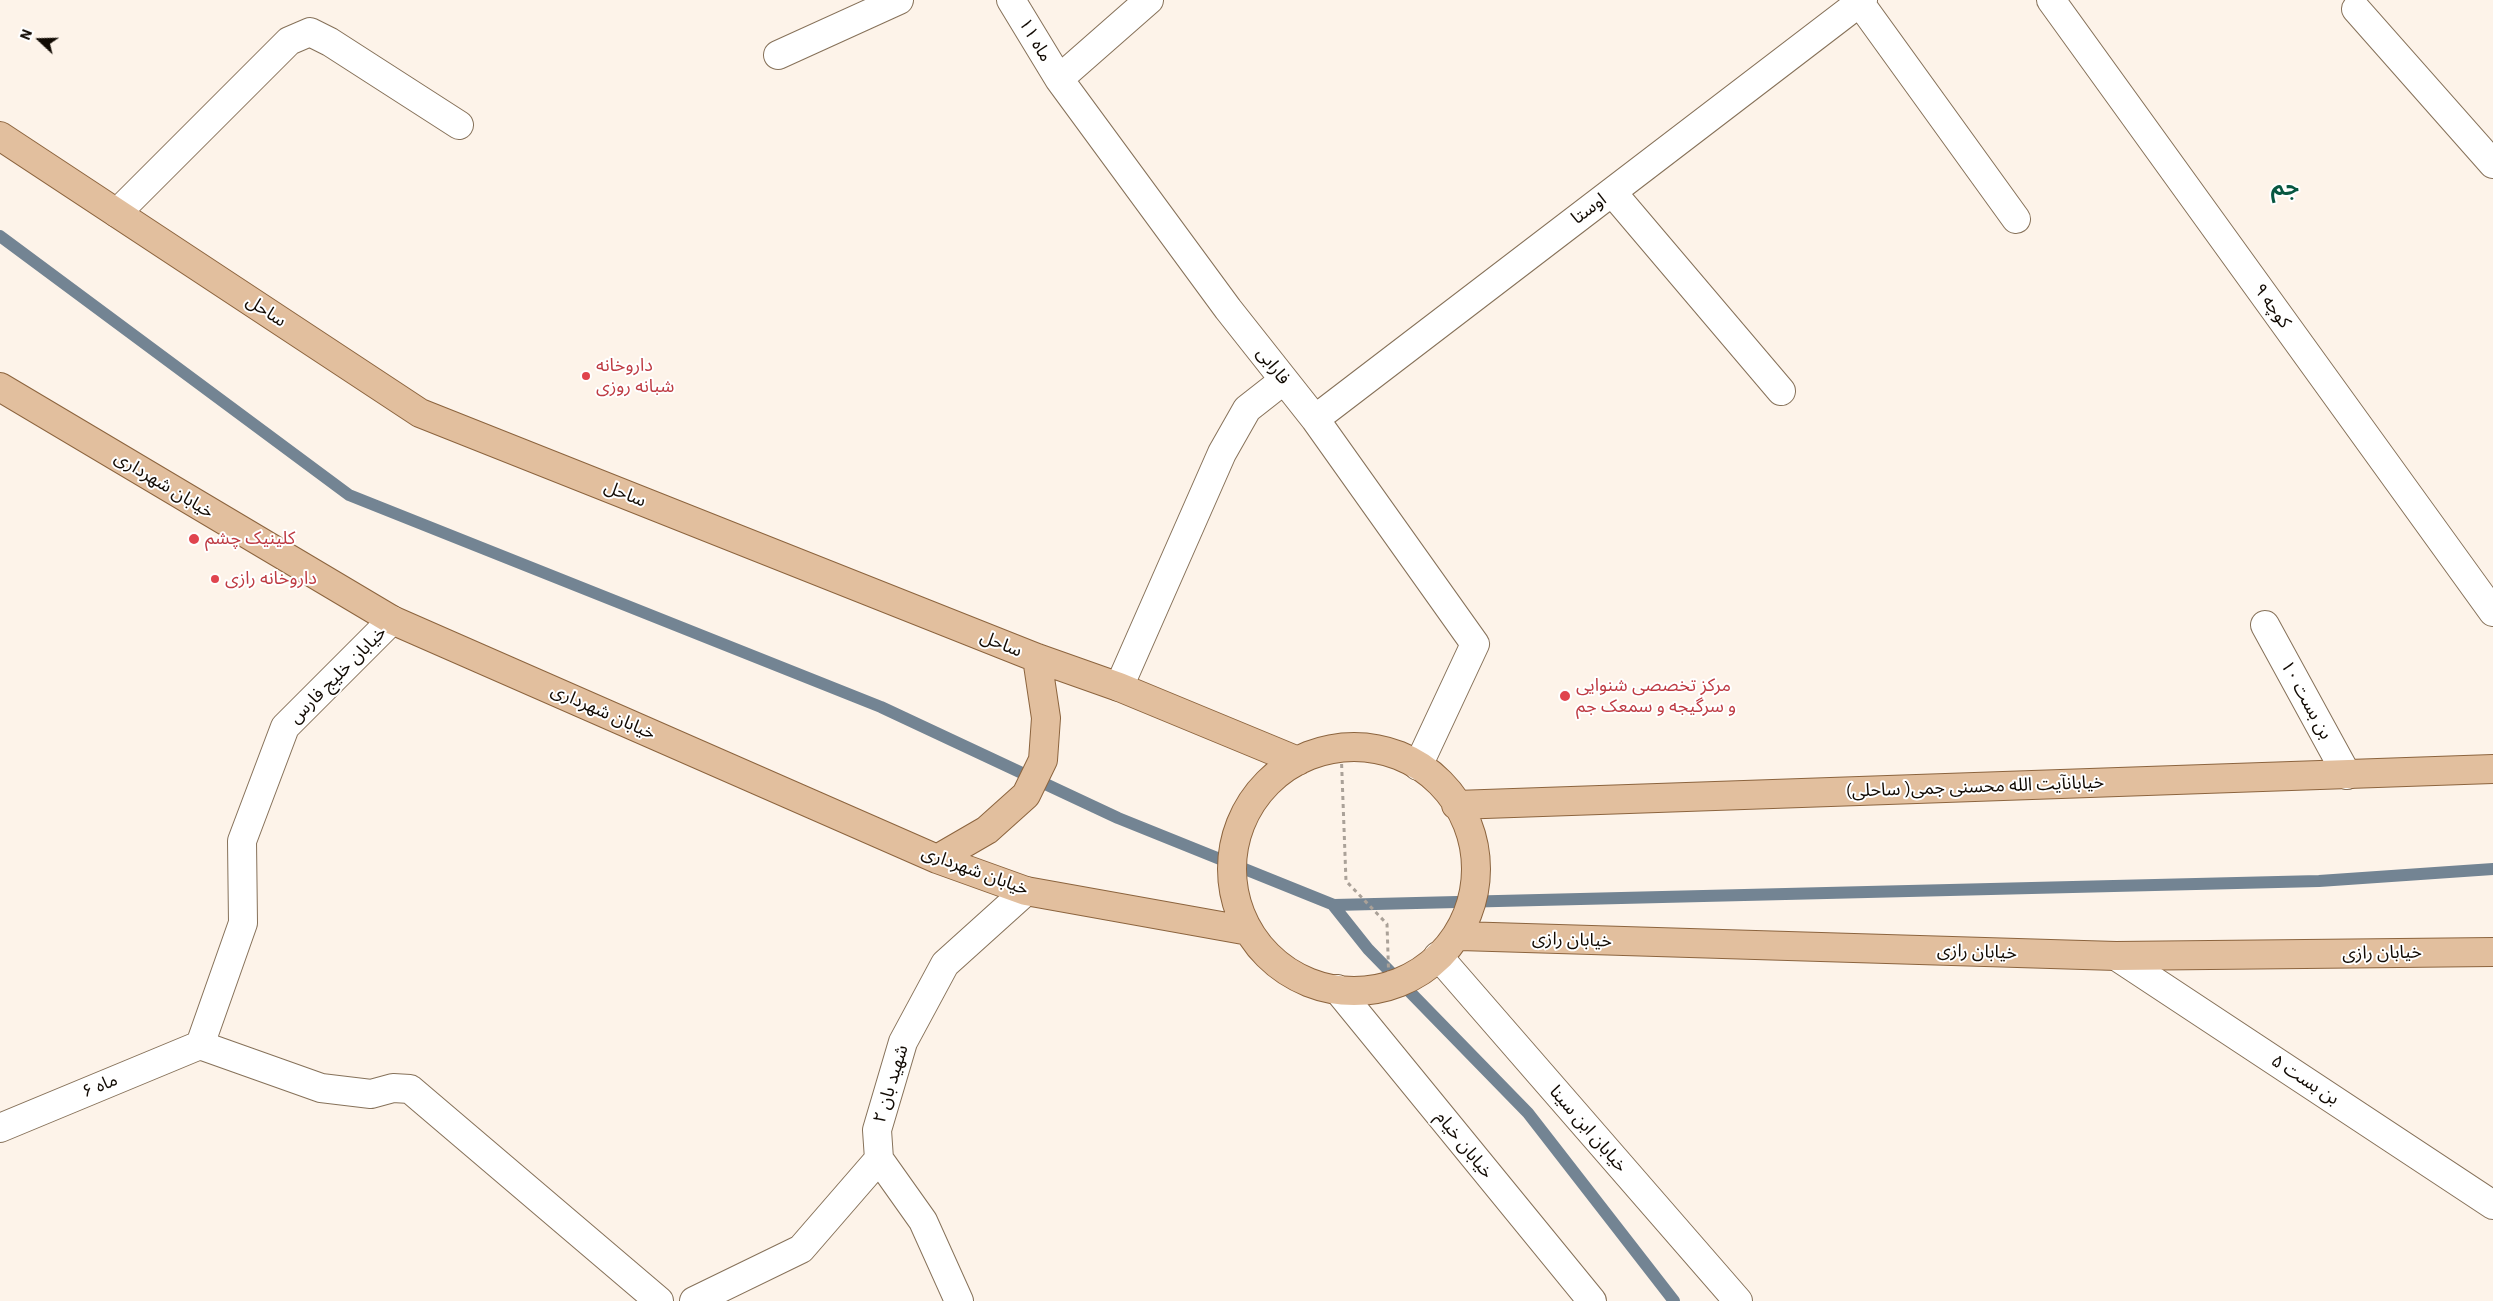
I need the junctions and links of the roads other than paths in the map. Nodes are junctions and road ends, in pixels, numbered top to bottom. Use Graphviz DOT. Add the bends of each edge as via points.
graph roads {
  1 [pos="899,0"];
  2 [pos="1011,0"];
  3 [pos="1149,0"];
  4 [pos="2052,0"];
  5 [pos="1861,1"];
  6 [pos="2356,9"];
  7 [pos="778,55"];
  8 [pos="1059,79"];
  9 [pos="459,125"];
  10 [pos="0,136"];
  11 [pos="2493,164"];
  12 [pos="1612,192"];
  13 [pos="117,213"];
  14 [pos="2016,219"];
  15 [pos="1284,380"];
  16 [pos="0,387"];
  17 [pos="1781,391"];
  18 [pos="1314,419"];
  19 [pos="2493,612"];
  20 [pos="392,620"];
  21 [pos="2265,625"];
  22 [pos="1037,658"];
  23 [pos="1119,687"];
  24 [pos="1298,761"];
  25 [pos="1418,766"];
  26 [pos="2493,769"];
  27 [pos="2347,775"];
  28 [pos="1456,805"];
  29 [pos="937,859"];
  30 [pos="1026,891"];
  31 [pos="1249,931"];
  32 [pos="1460,936"];
  33 [pos="2493,952"];
  34 [pos="1438,956"];
  35 [pos="2116,956"];
  36 [pos="1337,989"];
  37 [pos="200,1045"];
  38 [pos="0,1128"];
  39 [pos="879,1159"];
  40 [pos="2493,1205"];
  41 [pos="659,1301"];
  42 [pos="694,1301"];
  43 [pos="959,1301"];
  44 [pos="1592,1301"];
  45 [pos="1738,1301"];
  1 -- 7 [label="street"];
  2 -- 8 [label="street, ماه ۱۱"];
  3 -- 8 [label="street"];
  4 -- 19 [label="street, کوچه ۹"];
  5 -- 12 [label="street, اوستا"];
  5 -- 14 [label="street"];
  6 -- 11 [label="street"];
  8 -- 15 [label="street, فارابی"];
  9 -- 13 [label="street" via="310,32 289,41"];
  10 -- 13 [label="main road, ساحل"];
  12 -- 17 [label="street"];
  12 -- 18 [label="street, اوستا"];
  13 -- 22 [label="main road, ساحل" via="420,413"];
  15 -- 18 [label="street, فارابی"];
  15 -- 23 [label="street" via="1247,409 1222,453"];
  16 -- 20 [label="main road, خیابان شهرداری"];
  18 -- 25 [label="street, فارابی" via="1474,644"];
  20 -- 29 [label="main road, خیابان شهرداری"];
  20 -- 37 [label="street, خیابان خلیج فارس" via="285,727 242,841 243,923"];
  21 -- 27 [label="street, بن بست ۱۰"];
  22 -- 23 [label="main road, ساحل"];
  22 -- 29 [label="main road" via="1046,726 1043,760 1026,795 987,830"];
  23 -- 24 [label="main road, ساحل"];
  24 -- 25 [label="main road" via="1315,753 1341,748 1368,748 1395,754"];
  24 -- 31 [label="main road" via="1269,781 1240,822 1233,850 1232,881 1237,905"];
  25 -- 28 [label="main road"];
  26 -- 27 [label="main road, خیابانآیت الله محسنی جمی( ساحلی)"];
  27 -- 28 [label="main road, خیابانآیت الله محسنی جمی( ساحلی)"];
  28 -- 32 [label="main road" via="1470,827 1477,852 1478,884"];
  29 -- 30 [label="main road, خیابان شهرداری"];
  30 -- 31 [label="main road, خیابان شهرداری"];
  30 -- 39 [label="street, شهید بان ۲" via="945,964 903,1042 877,1130"];
  31 -- 36 [label="main road" via="1266,953 1287,970 1310,982"];
  32 -- 34 [label="main road"];
  32 -- 35 [label="main road, خیابان رازی"];
  33 -- 35 [label="main road, خیابان رازی"];
  34 -- 36 [label="main road" via="1421,970 1377,986"];
  34 -- 45 [label="street, خیابان ابن سینا"];
  35 -- 40 [label="street, بن بست ۵"];
  36 -- 44 [label="street, خیابان خیام"];
  37 -- 38 [label="street, ماه ۶"];
  37 -- 41 [label="street" via="321,1088 371,1094 392,1088 410,1089"];
  39 -- 42 [label="street" via="801,1249"];
  39 -- 43 [label="street" via="923,1221"];
}
